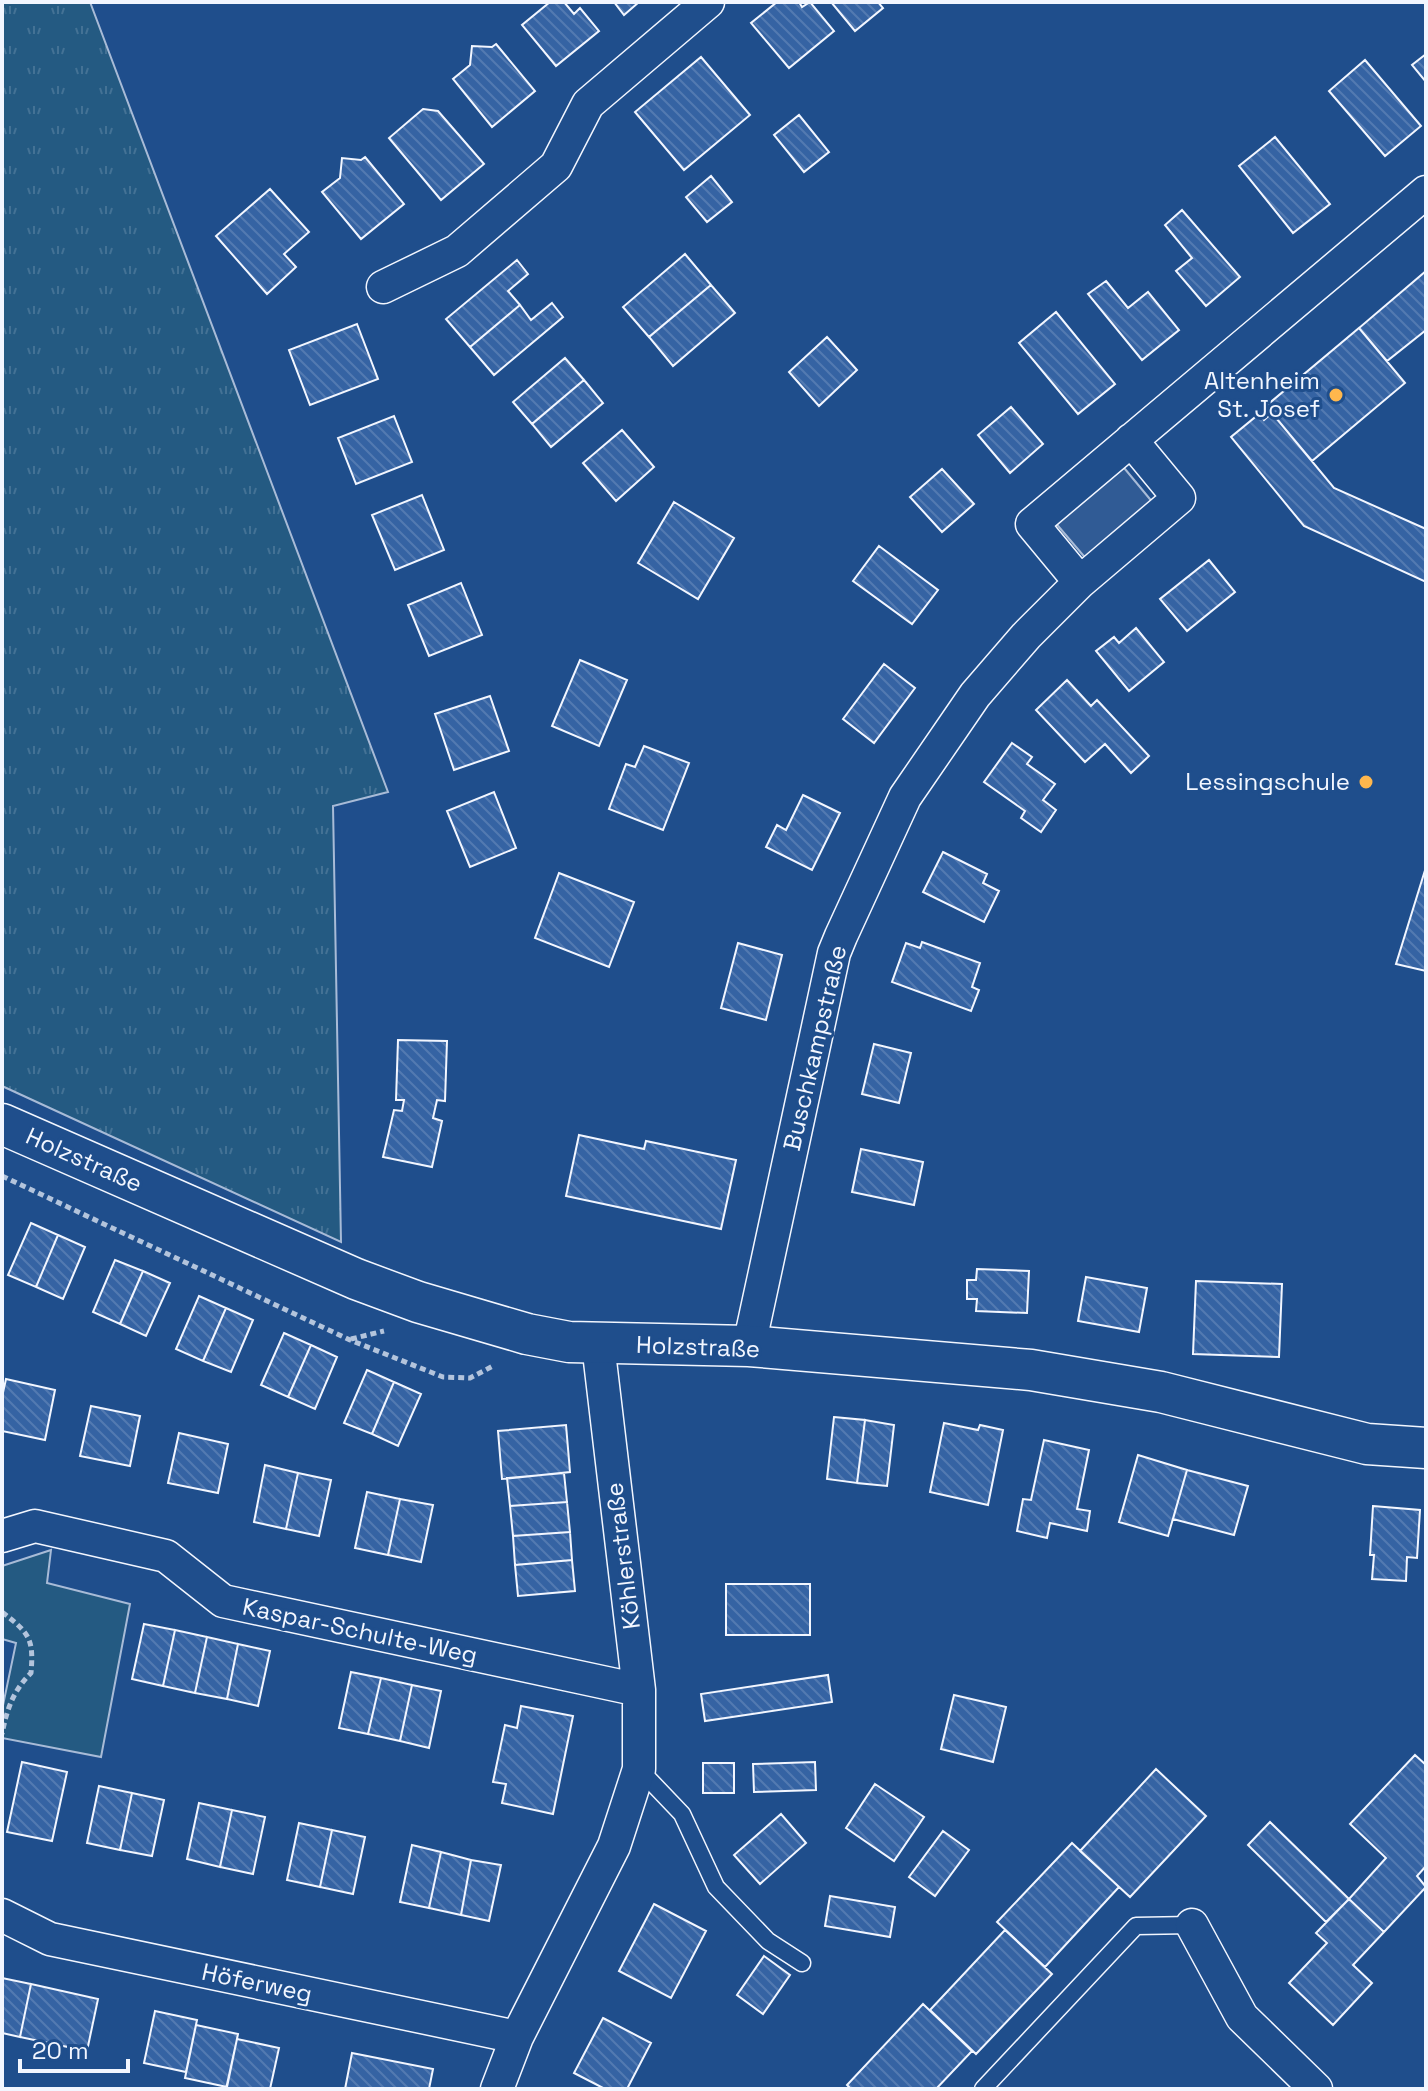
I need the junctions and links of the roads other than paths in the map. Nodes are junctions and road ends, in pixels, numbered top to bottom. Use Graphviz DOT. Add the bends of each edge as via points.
graph roads {
  1 [pos="708,2"];
  2 [pos="1426,192"];
  3 [pos="383,287"];
  4 [pos="1131,440"];
  5 [pos="1080,582"];
  6 [pos="2,1124"];
  7 [pos="598,1344"];
  8 [pos="749,1346"];
  9 [pos="1426,1448"];
  10 [pos="2,1536"];
  11 [pos="639,1690"];
  12 [pos="639,1769"];
  13 [pos="2,1915"];
  14 [pos="1192,1925"];
  15 [pos="802,1963"];
  16 [pos="517,2037"];
  17 [pos="1313,2088"];
  18 [pos="497,2089"];
  19 [pos="983,2089"];
  1 -- 3 [label="street" via="588,104 556,166 457,251"];
  2 -- 4 [label="street"];
  4 -- 5 [label="street, Buschkampstraße" via="1179,498"];
  4 -- 5 [label="street" via="1032,524"];
  5 -- 8 [label="street, Buschkampstraße" via="975,695 905,797 841,936"];
  6 -- 7 [label="street, Holzstraße" via="418,1302 527,1334"];
  7 -- 8 [label="street, Holzstraße"];
  7 -- 11 [label="street, Köhlerstraße"];
  8 -- 9 [label="street, Holzstraße" via="1031,1370 1161,1392 1367,1444"];
  10 -- 11 [label="street, Kaspar-Schulte-Weg" via="35,1526 166,1556 223,1601"];
  11 -- 12 [label="street, Köhlerstraße"];
  12 -- 15 [label="lane" via="682,1814 716,1887 768,1941"];
  12 -- 16 [label="street, Köhlerstraße" via="614,1846"];
  13 -- 16 [label="street, Höferweg" via="50,1939"];
  14 -- 17 [label="street" via="1242,2017"];
  14 -- 19 [label="lane" via="1136,1926"];
  16 -- 18 [label="street, Köhlerstraße"];
}
